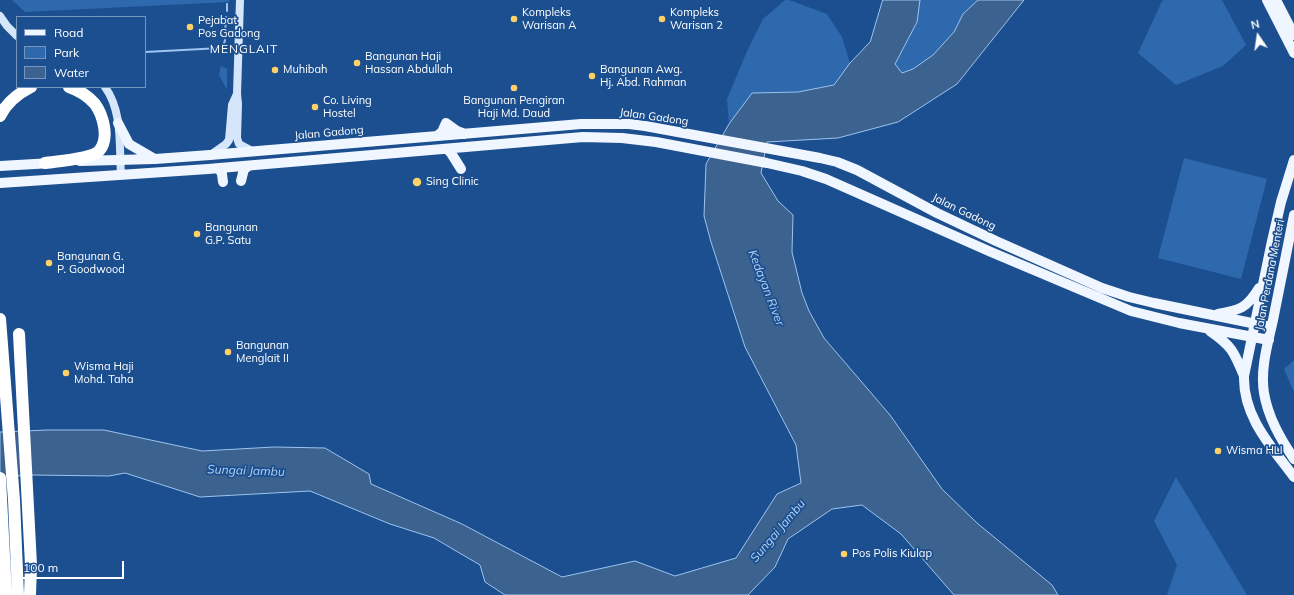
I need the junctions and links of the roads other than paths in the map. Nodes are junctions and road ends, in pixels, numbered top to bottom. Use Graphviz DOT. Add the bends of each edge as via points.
graph roads {
  1 [pos="240,0"];
  2 [pos="1267,0"];
  3 [pos="1276,0"];
  4 [pos="0,16"];
  5 [pos="16,35"];
  6 [pos="1294,35"];
  7 [pos="1294,53"];
  8 [pos="30,88"];
  9 [pos="71,88"];
  10 [pos="106,88"];
  11 [pos="236,94"];
  12 [pos="0,116"];
  13 [pos="118,123"];
  14 [pos="465,148"];
  15 [pos="447,149"];
  16 [pos="252,151"];
  17 [pos="210,155"];
  18 [pos="155,159"];
  19 [pos="120,160"];
  20 [pos="1294,160"];
  21 [pos="45,163"];
  22 [pos="0,166"];
  23 [pos="249,166"];
  24 [pos="219,168"];
  25 [pos="121,175"];
  26 [pos="241,180"];
  27 [pos="223,182"];
  28 [pos="0,183"];
  29 [pos="1294,215"];
  30 [pos="961,225"];
  31 [pos="956,237"];
  32 [pos="1263,281"];
  33 [pos="1213,315"];
  34 [pos="0,319"];
  35 [pos="1254,323"];
  36 [pos="1271,327"];
  37 [pos="1206,328"];
  38 [pos="19,334"];
  39 [pos="1252,337"];
  40 [pos="1269,340"];
  41 [pos="1244,376"];
  42 [pos="1294,459"];
  43 [pos="1294,477"];
  44 [pos="0,478"];
  45 [pos="8,501"];
  46 [pos="6,595"];
  47 [pos="18,595"];
  48 [pos="30,595"];
  1 -- 11 [label="street"];
  2 -- 7 [label="main road"];
  3 -- 6 [label="main road"];
  4 -- 5 [label="street"];
  8 -- 12 [label="highway" via="13,99"];
  9 -- 21 [label="highway" via="82,93 95,105 104,128 102,145 93,154 84,157"];
  10 -- 13 [label="street" via="116,109"];
  11 -- 16 [label="street" via="237,141"];
  11 -- 17 [label="street" via="232,104 229,140 220,150"];
  13 -- 18 [label="main road" via="129,144"];
  13 -- 19 [label="street"];
  14 -- 15 [label="main road"];
  14 -- 15 [label="main road" via="461,169"];
  14 -- 31 [label="main road" via="605,137 680,147 802,171 826,179"];
  15 -- 23 [label="main road"];
  16 -- 17 [label="main road, Jalan Gadong"];
  16 -- 30 [label="main road, Jalan Gadong" via="437,136 446,123 466,134 581,124 629,124 837,162"];
  17 -- 18 [label="main road, Jalan Gadong"];
  18 -- 19 [label="main road, Jalan Gadong"];
  19 -- 21 [label="main road, Jalan Gadong"];
  19 -- 25 [label="street"];
  20 -- 32 [label="main road, Jalan Perdana Menteri" via="1281,202"];
  21 -- 22 [label="main road, Jalan Gadong"];
  23 -- 24 [label="main road"];
  23 -- 26 [label="main road" via="244,169"];
  24 -- 25 [label="main road"];
  24 -- 27 [label="main road"];
  25 -- 28 [label="main road"];
  29 -- 36 [label="main road, Jalan Perdana Menteri"];
  30 -- 31 [label="main road"];
  30 -- 33 [label="main road, Jalan Gadong" via="1102,288 1129,297"];
  31 -- 37 [label="main road" via="1131,311"];
  32 -- 33 [label="main road" via="1246,305 1237,310"];
  32 -- 35 [label="main road, Jalan Perdana Menteri"];
  33 -- 35 [label="main road, Jalan Gadong"];
  34 -- 45 [label="highway"];
  35 -- 36 [label="main road, Jalan Gadong"];
  35 -- 39 [label="main road, Jalan Perdana Menteri"];
  36 -- 40 [label="main road, Jalan Perdana Menteri"];
  37 -- 39 [label="main road"];
  37 -- 41 [label="main road" via="1232,349"];
  38 -- 48 [label="highway" via="31,565"];
  39 -- 40 [label="main road"];
  39 -- 41 [label="main road, Jalan Perdana Menteri"];
  40 -- 42 [label="main road, Jalan Perdana Menteri" via="1263,379 1264,392 1274,426"];
  41 -- 43 [label="main road" via="1250,412 1257,426"];
  44 -- 45 [label="highway"];
  45 -- 46 [label="highway"];
  45 -- 47 [label="highway"];
}
